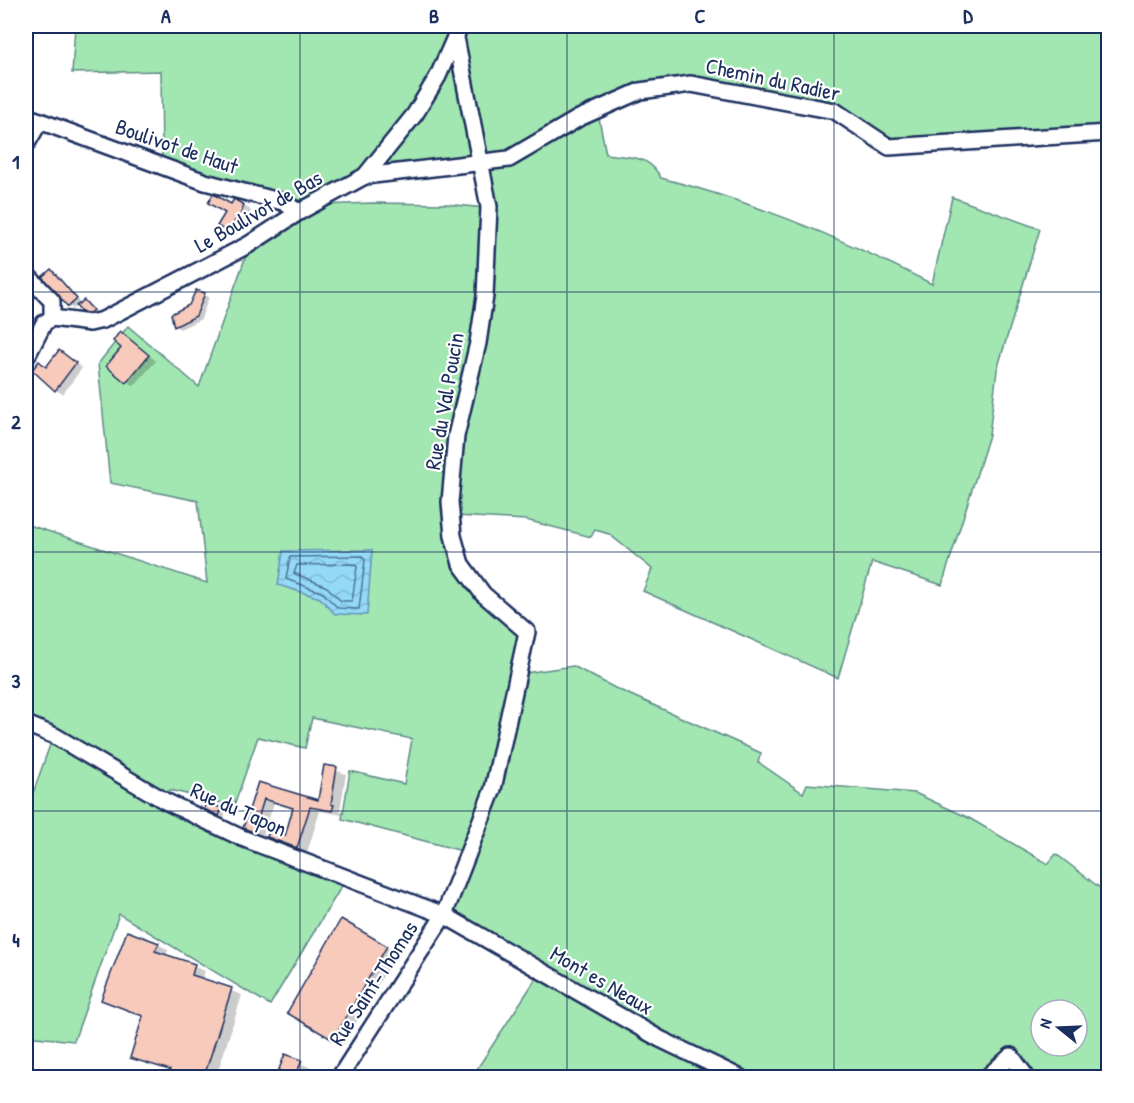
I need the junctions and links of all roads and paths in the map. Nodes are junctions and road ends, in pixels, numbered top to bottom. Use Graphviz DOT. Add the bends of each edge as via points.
graph roads {
  1 [pos="458,32"];
  2 [pos="26,116"];
  3 [pos="40,122"];
  4 [pos="1108,133"];
  5 [pos="26,145"];
  6 [pos="482,164"];
  7 [pos="365,176"];
  8 [pos="299,212"];
  9 [pos="26,274"];
  10 [pos="52,318"];
  11 [pos="26,358"];
  12 [pos="26,724"];
  13 [pos="444,915"];
  14 [pos="339,1077"];
  15 [pos="741,1077"];
  16 [pos="986,1077"];
  17 [pos="1027,1077"];
  1 -- 6 [label="street, Rue du Val Poucin"];
  1 -- 7 [label="street, Le Boulivot de Bas" via="415,114"];
  2 -- 3 [label="street, Boulivot de Haut"];
  3 -- 5 [label="street"];
  3 -- 8 [label="street, Boulivot de Haut" via="206,182 283,202"];
  4 -- 6 [label="street, Chemin du Radier" via="889,147 835,111 691,84 640,91 579,118 509,159"];
  6 -- 7 [label="street, Chemin du Radier" via="421,167"];
  6 -- 13 [label="street, Rue du Val Poucin" via="489,207 485,296 456,436 452,524 461,564 483,594 527,632 493,789"];
  7 -- 8 [label="street, Le Boulivot de Bas"];
  8 -- 10 [label="street, Le Boulivot de Bas" via="248,245 103,320 90,323"];
  9 -- 10 [label="street" via="52,301"];
  10 -- 11 [label="street" via="44,323"];
  12 -- 13 [label="street, Rue du Tapon" via="55,736 165,801 242,838"];
  13 -- 14 [label="street, Rue Saint-Thomas"];
  13 -- 15 [label="street, Mont es Neaux" via="660,1039"];
  16 -- 17 [label="street" via="1011,1056"];
}
